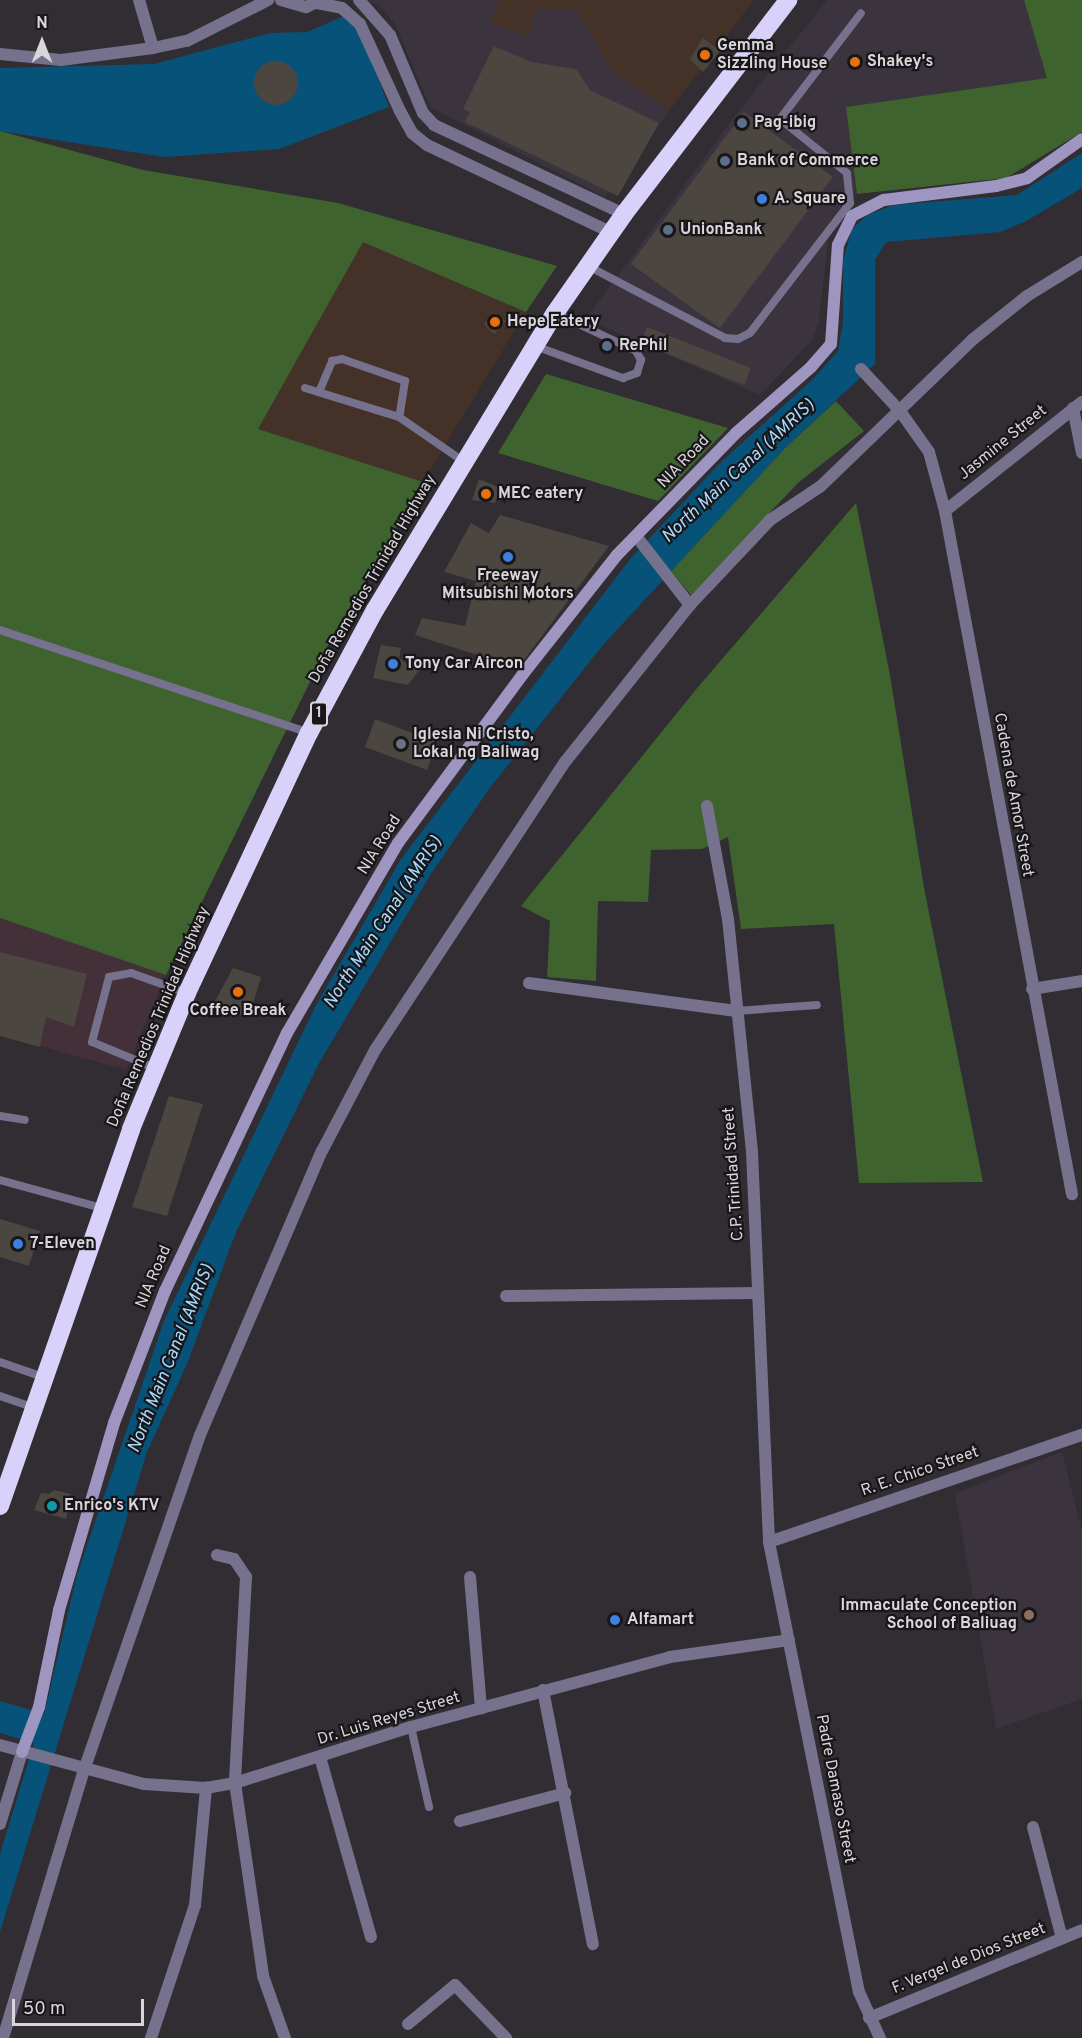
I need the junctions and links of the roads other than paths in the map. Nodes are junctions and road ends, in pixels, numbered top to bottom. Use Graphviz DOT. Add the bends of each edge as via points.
graph roads {
  1 [pos="139,0"];
  2 [pos="268,0"];
  3 [pos="281,0"];
  4 [pos="358,0"];
  5 [pos="788,0"];
  6 [pos="319,2"];
  7 [pos="861,13"];
  8 [pos="153,48"];
  9 [pos="0,54"];
  10 [pos="1082,139"];
  11 [pos="624,214"];
  12 [pos="612,233"];
  13 [pos="1082,262"];
  14 [pos="588,266"];
  15 [pos="555,313"];
  16 [pos="535,346"];
  17 [pos="861,369"];
  18 [pos="305,388"];
  19 [pos="318,392"];
  20 [pos="1077,405"];
  21 [pos="900,411"];
  22 [pos="399,417"];
  23 [pos="1082,453"];
  24 [pos="463,461"];
  25 [pos="945,511"];
  26 [pos="640,541"];
  27 [pos="690,605"];
  28 [pos="0,630"];
  29 [pos="309,733"];
  30 [pos="707,806"];
  31 [pos="1082,981"];
  32 [pos="530,983"];
  33 [pos="1032,989"];
  34 [pos="187,993"];
  35 [pos="817,1005"];
  36 [pos="736,1011"];
  37 [pos="157,1069"];
  38 [pos="0,1116"];
  39 [pos="25,1120"];
  40 [pos="0,1180"];
  41 [pos="1072,1194"];
  42 [pos="102,1208"];
  43 [pos="757,1293"];
  44 [pos="506,1296"];
  45 [pos="0,1362"];
  46 [pos="43,1377"];
  47 [pos="0,1396"];
  48 [pos="32,1407"];
  49 [pos="1082,1434"];
  50 [pos="4,1478"];
  51 [pos="0,1506"];
  52 [pos="769,1542"];
  53 [pos="217,1555"];
  54 [pos="470,1577"];
  55 [pos="789,1640"];
  56 [pos="543,1690"];
  57 [pos="481,1709"];
  58 [pos="411,1726"];
  59 [pos="0,1744"];
  60 [pos="27,1753"];
  61 [pos="321,1757"];
  62 [pos="84,1770"];
  63 [pos="235,1783"];
  64 [pos="206,1788"];
  65 [pos="565,1793"];
  66 [pos="429,1807"];
  67 [pos="460,1821"];
  68 [pos="0,1824"];
  69 [pos="1034,1827"];
  70 [pos="1082,1930"];
  71 [pos="371,1937"];
  72 [pos="1062,1938"];
  73 [pos="593,1944"];
  74 [pos="869,2018"];
  75 [pos="408,2024"];
  76 [pos="3,2038"];
  77 [pos="151,2038"];
  78 [pos="285,2038"];
  79 [pos="506,2038"];
  80 [pos="880,2038"];
  1 -- 8 [label="street"];
  2 -- 8 [label="street" via="187,41"];
  3 -- 6 [label="street" via="295,7"];
  4 -- 11 [label="street" via="390,35 423,113 434,125"];
  5 -- 11 [label="highway, Doña Remedios Trinidad Highway / 1"];
  6 -- 12 [label="street" via="342,8 360,24 412,133 427,145"];
  7 -- 14 [label="lane" via="780,119 847,173 850,203 750,333 738,339 725,338"];
  8 -- 9 [label="street" via="61,60"];
  10 -- 26 [label="street, NIA Road" via="1027,178 996,186 884,200 852,216 838,245 831,344 812,368 736,433"];
  11 -- 12 [label="highway, Doña Remedios Trinidad Highway / 1"];
  12 -- 14 [label="highway, Doña Remedios Trinidad Highway / 1"];
  13 -- 21 [label="street" via="1027,296 972,340"];
  14 -- 15 [label="highway, Doña Remedios Trinidad Highway / 1"];
  15 -- 16 [label="highway, Doña Remedios Trinidad Highway / 1"];
  15 -- 16 [label="lane" via="636,351 642,360 637,373 623,378"];
  16 -- 24 [label="highway, Doña Remedios Trinidad Highway / 1"];
  17 -- 21 [label="street, Cadena de Amor Street"];
  18 -- 19 [label="lane"];
  19 -- 22 [label="lane"];
  19 -- 22 [label="lane" via="332,361 342,359 405,381"];
  20 -- 23 [label="street"];
  20 -- 25 [label="street, Jasmine Street"];
  21 -- 25 [label="street, Cadena de Amor Street" via="928,452"];
  21 -- 27 [label="street" via="821,486 770,520"];
  22 -- 24 [label="lane"];
  24 -- 29 [label="highway, Doña Remedios Trinidad Highway / 1"];
  25 -- 33 [label="street, Cadena de Amor Street"];
  26 -- 27 [label="street"];
  26 -- 60 [label="street, NIA Road" via="523,674 398,843 286,1033 165,1291 114,1423 59,1610"];
  27 -- 62 [label="street" via="565,762 444,940 375,1050 322,1151 200,1435"];
  28 -- 29 [label="lane"];
  29 -- 34 [label="highway, Doña Remedios Trinidad Highway / 1"];
  30 -- 36 [label="street, C.P. Trinidad Street" via="728,919"];
  31 -- 33 [label="street"];
  32 -- 36 [label="street"];
  33 -- 41 [label="street, Cadena de Amor Street"];
  34 -- 37 [label="highway, Doña Remedios Trinidad Highway / 1"];
  34 -- 37 [label="lane" via="131,973 109,977 92,1042"];
  35 -- 36 [label="lane"];
  36 -- 43 [label="street, C.P. Trinidad Street" via="752,1152"];
  37 -- 42 [label="highway, Doña Remedios Trinidad Highway / 1"];
  38 -- 39 [label="lane"];
  40 -- 42 [label="lane"];
  42 -- 46 [label="highway, Doña Remedios Trinidad Highway / 1"];
  43 -- 44 [label="street"];
  43 -- 52 [label="street, C.P. Trinidad Street"];
  45 -- 46 [label="lane"];
  46 -- 48 [label="highway, Doña Remedios Trinidad Highway / 1"];
  47 -- 48 [label="lane"];
  48 -- 50 [label="highway, Doña Remedios Trinidad Highway / 1"];
  49 -- 52 [label="street, R. E. Chico Street"];
  50 -- 51 [label="highway, Doña Remedios Trinidad Highway / 1"];
  52 -- 55 [label="street, Padre Damaso Street"];
  53 -- 63 [label="street" via="234,1559 246,1577"];
  54 -- 57 [label="street"];
  55 -- 56 [label="street, Dr. Luis Reyes Street" via="670,1657"];
  55 -- 74 [label="street, Padre Damaso Street" via="840,1904 859,1992"];
  56 -- 57 [label="street, Dr. Luis Reyes Street"];
  56 -- 65 [label="street"];
  57 -- 58 [label="street, Dr. Luis Reyes Street"];
  58 -- 61 [label="street, Dr. Luis Reyes Street"];
  58 -- 66 [label="lane"];
  59 -- 60 [label="street, Dr. Luis Reyes Street"];
  60 -- 62 [label="street, Dr. Luis Reyes Street"];
  60 -- 68 [label="street, NIA Road"];
  61 -- 63 [label="street, Dr. Luis Reyes Street"];
  61 -- 71 [label="street"];
  62 -- 64 [label="street, Dr. Luis Reyes Street" via="144,1784"];
  62 -- 76 [label="street"];
  63 -- 64 [label="street, Dr. Luis Reyes Street"];
  63 -- 78 [label="street" via="263,1976"];
  64 -- 77 [label="street" via="195,1905"];
  65 -- 67 [label="street"];
  65 -- 73 [label="street"];
  69 -- 72 [label="street"];
  70 -- 72 [label="street, F. Vergel de Dios Street"];
  72 -- 74 [label="street, F. Vergel de Dios Street"];
  74 -- 80 [label="street, Padre Damaso Street"];
  75 -- 79 [label="street" via="455,1985"];
}
